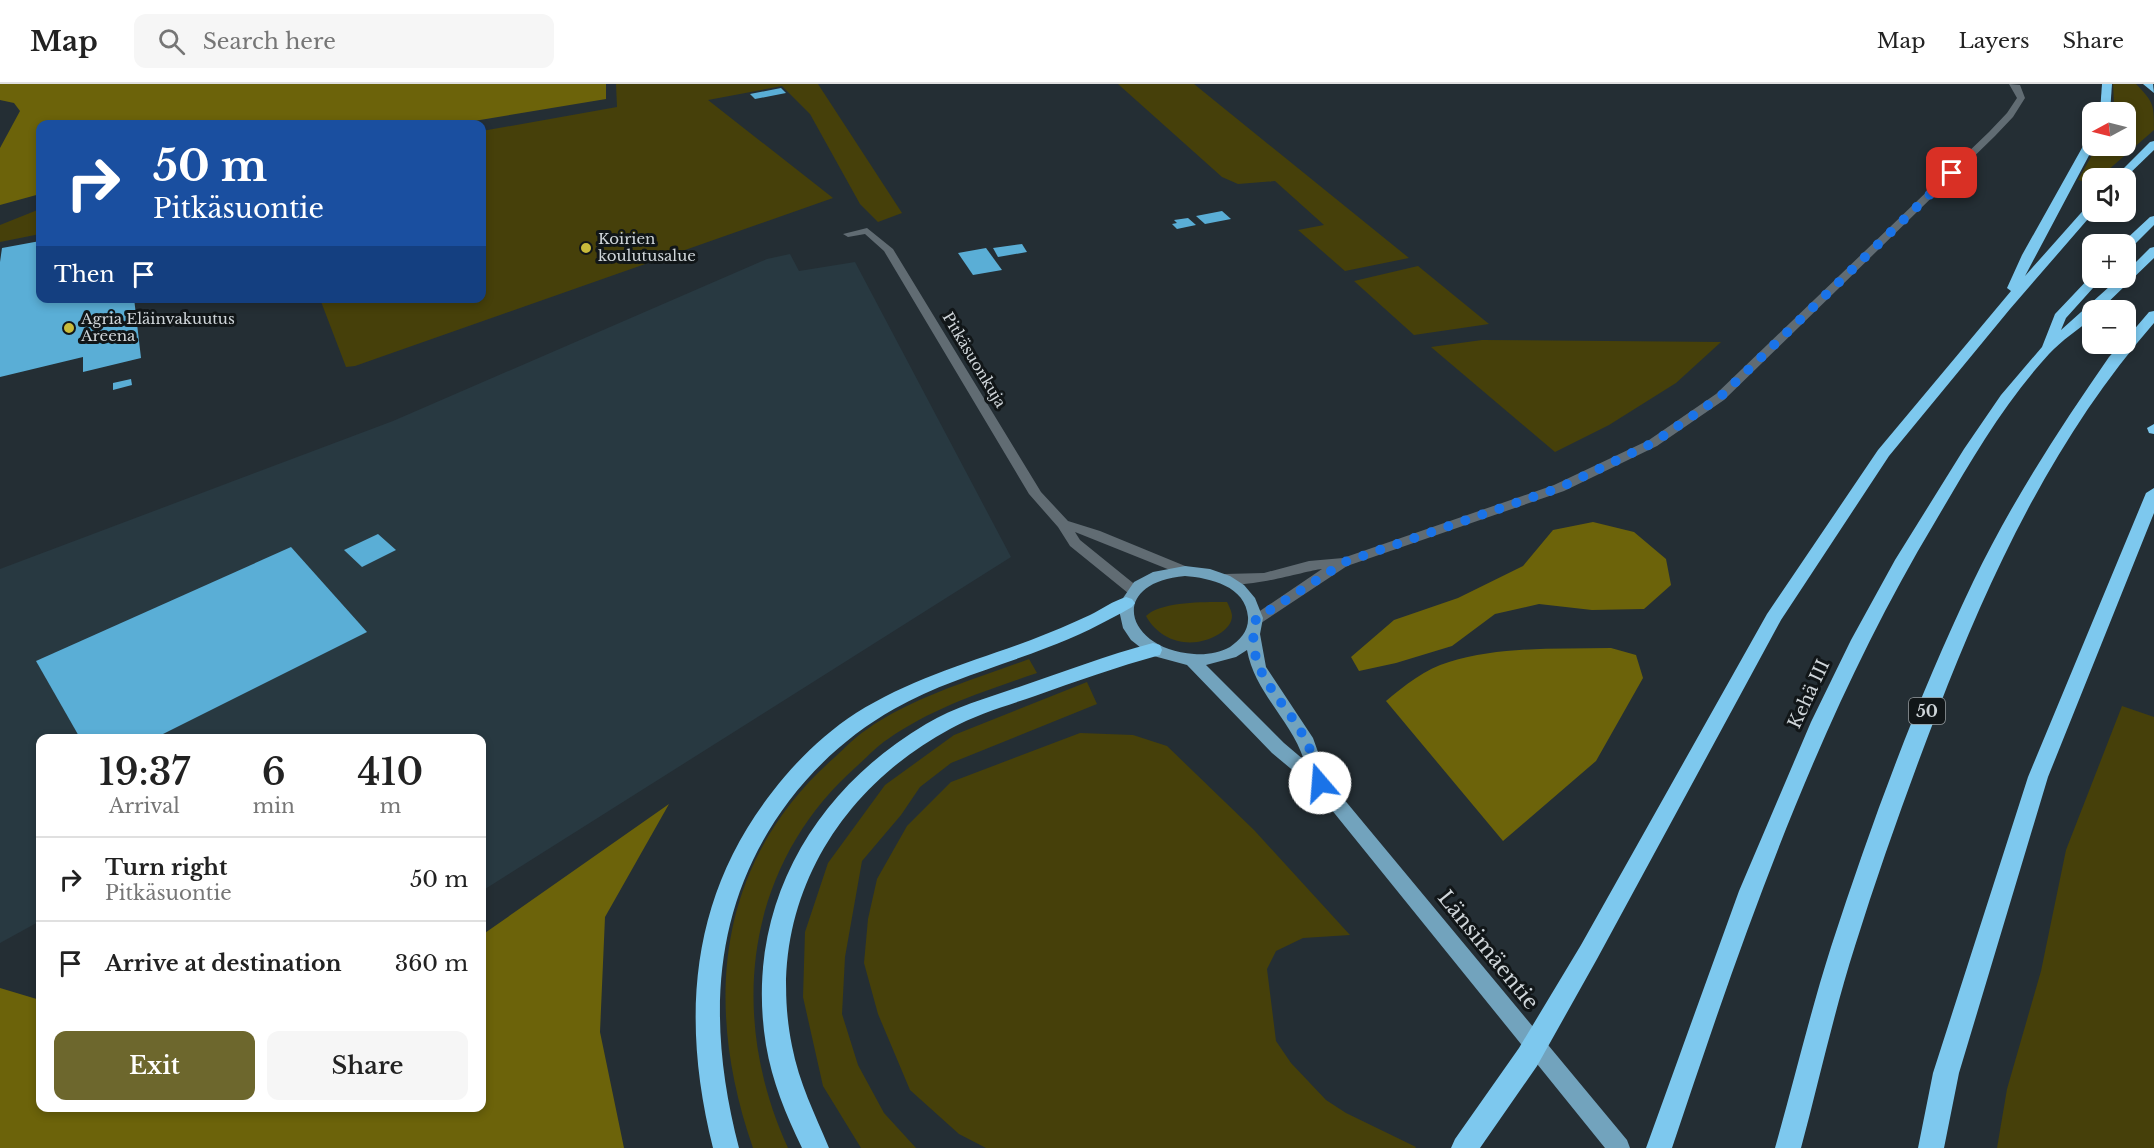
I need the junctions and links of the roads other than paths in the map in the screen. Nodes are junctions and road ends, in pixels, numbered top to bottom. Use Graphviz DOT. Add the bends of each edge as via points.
graph roads {
  1 [pos="2013,84"];
  2 [pos="2106,84"];
  3 [pos="2108,102"];
  4 [pos="2154,144"];
  5 [pos="2083,156"];
  6 [pos="2129,168"];
  7 [pos="2082,218"];
  8 [pos="2154,219"];
  9 [pos="848,234"];
  10 [pos="2136,236"];
  11 [pos="2154,251"];
  12 [pos="2087,288"];
  13 [pos="2104,300"];
  14 [pos="2005,306"];
  15 [pos="2154,315"];
  16 [pos="2082,320"];
  17 [pos="2046,351"];
  18 [pos="2154,493"];
  19 [pos="1063,524"];
  20 [pos="1345,562"];
  21 [pos="1185,571"];
  22 [pos="1224,579"];
  23 [pos="1130,597"];
  24 [pos="1254,626"];
  25 [pos="1153,650"];
  26 [pos="1192,660"];
  27 [pos="1320,783"];
  28 [pos="1466,1146"];
  29 [pos="726,1148"];
  30 [pos="816,1148"];
  31 [pos="1619,1148"];
  32 [pos="1659,1148"];
  33 [pos="1788,1148"];
  34 [pos="1931,1148"];
  1 -- 20 [label="street" via="2021,98 1992,134 1783,338 1694,416 1653,443 1559,488"];
  2 -- 3 [label="highway"];
  4 -- 6 [label="highway"];
  5 -- 14 [label="highway" via="2028,255"];
  7 -- 14 [label="highway"];
  8 -- 10 [label="highway"];
  9 -- 19 [label="street, Pitkäsuonkuja" via="867,231 888,249 1023,476"];
  11 -- 13 [label="highway, Kehä III"];
  12 -- 17 [label="highway" via="2060,317"];
  14 -- 28 [label="highway" via="1883,453 1773,618 1528,1057"];
  15 -- 33 [label="highway, 50" via="2114,360 2043,467 1982,581 1901,779 1843,947"];
  16 -- 17 [label="highway, Kehä III"];
  17 -- 32 [label="highway, Kehä III" via="1973,446 1912,540 1878,604 1816,732 1759,871"];
  18 -- 34 [label="highway" via="2038,777 1946,1073"];
  19 -- 21 [label="street"];
  19 -- 23 [label="street, Pitkäsuonkuja" via="1075,543"];
  20 -- 22 [label="street" via="1309,566 1264,578"];
  20 -- 24 [label="street"];
  21 -- 22 [label="main road"];
  21 -- 23 [label="main road" via="1156,577"];
  22 -- 24 [label="main road" via="1252,603"];
  23 -- 25 [label="main road" via="1126,621 1135,637"];
  23 -- 29 [label="highway" via="1099,620 888,704 841,735 774,802 726,893 715,939 708,991 710,1068"];
  24 -- 26 [label="main road" via="1243,645 1229,654"];
  24 -- 27 [label="main road, Länsimäentie" via="1258,667 1307,743"];
  25 -- 26 [label="main road" via="1171,658"];
  25 -- 30 [label="highway" via="1115,659 933,729 859,783 830,815 793,885 775,969 777,1039 787,1083"];
  26 -- 27 [label="main road, Länsimäentie" via="1278,748"];
  27 -- 31 [label="main road, Länsimäentie"];
}
